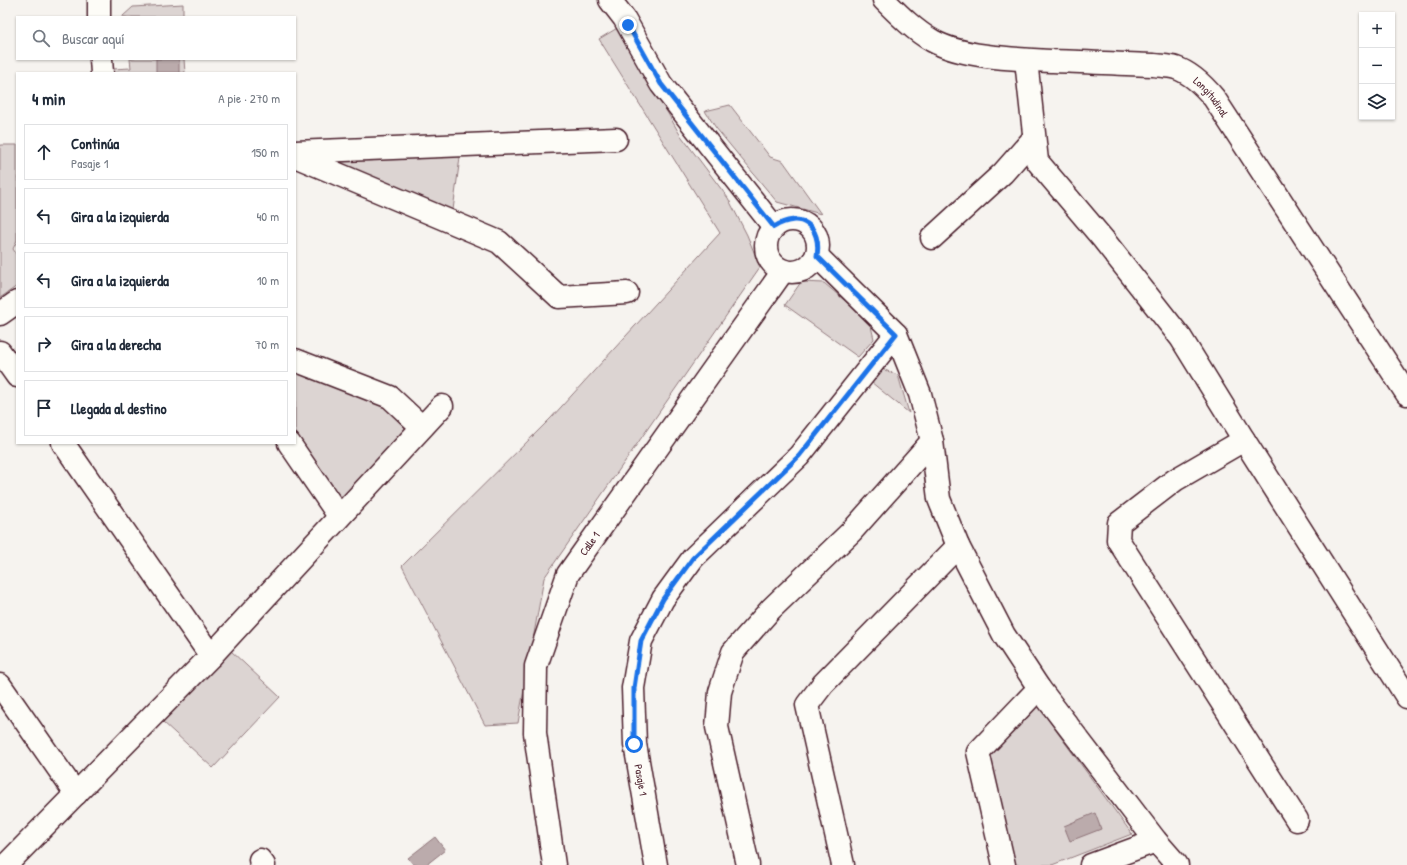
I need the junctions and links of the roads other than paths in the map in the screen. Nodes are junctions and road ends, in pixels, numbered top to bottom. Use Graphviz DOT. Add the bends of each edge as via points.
graph roads {
  1 [pos="99,0"];
  2 [pos="610,0"];
  3 [pos="884,0"];
  4 [pos="624,9"];
  5 [pos="99,16"];
  6 [pos="101,60"];
  7 [pos="1026,60"];
  8 [pos="102,72"];
  9 [pos="1034,138"];
  10 [pos="616,139"];
  11 [pos="296,152"];
  12 [pos="296,156"];
  13 [pos="774,227"];
  14 [pos="932,238"];
  15 [pos="817,256"];
  16 [pos="784,271"];
  17 [pos="627,293"];
  18 [pos="16,303"];
  19 [pos="0,314"];
  20 [pos="896,334"];
  21 [pos="0,352"];
  22 [pos="296,360"];
  23 [pos="16,375"];
  24 [pos="1407,394"];
  25 [pos="442,406"];
  26 [pos="422,427"];
  27 [pos="1244,440"];
  28 [pos="932,441"];
  29 [pos="64,444"];
  30 [pos="290,444"];
  31 [pos="339,516"];
  32 [pos="958,546"];
  33 [pos="211,656"];
  34 [pos="0,685"];
  35 [pos="1039,688"];
  36 [pos="1407,696"];
  37 [pos="76,794"];
  38 [pos="1297,820"];
  39 [pos="1156,841"];
  40 [pos="6,865"];
  41 [pos="554,865"];
  42 [pos="656,865"];
  43 [pos="748,865"];
  44 [pos="843,865"];
  45 [pos="1004,865"];
  46 [pos="1091,865"];
  47 [pos="1177,865"];
  1 -- 5 [label="street"];
  2 -- 4 [label="street"];
  3 -- 7 [label="street, Longitudinal" via="919,32 942,46 981,55"];
  4 -- 13 [label="street" via="661,84"];
  6 -- 8 [label="street"];
  7 -- 9 [label="street"];
  7 -- 24 [label="street, Longitudinal" via="1176,68 1206,88"];
  9 -- 14 [label="street" via="1004,173"];
  9 -- 27 [label="street" via="1037,161 1181,338"];
  10 -- 11 [label="street"];
  12 -- 17 [label="street" via="499,242 559,297"];
  13 -- 15 [label="street" via="792,219 811,228 817,236"];
  13 -- 16 [label="street" via="767,238 766,252 772,264"];
  15 -- 16 [label="street" via="803,270"];
  15 -- 20 [label="street"];
  16 -- 41 [label="street, Calle 1" via="568,574 536,666 535,733"];
  18 -- 19 [label="street"];
  20 -- 28 [label="street" via="920,394"];
  20 -- 42 [label="street, Pasaje 1" via="799,456 693,558 663,599 641,641 634,688 634,744"];
  21 -- 23 [label="street"];
  22 -- 26 [label="street" via="390,397"];
  25 -- 26 [label="street"];
  26 -- 31 [label="street"];
  27 -- 36 [label="street"];
  27 -- 38 [label="street" via="1175,480 1119,523 1118,540"];
  28 -- 32 [label="street" via="938,499"];
  28 -- 43 [label="street" via="852,531 771,609 733,652 720,692 717,727"];
  29 -- 33 [label="street"];
  30 -- 31 [label="street"];
  31 -- 33 [label="street"];
  32 -- 35 [label="street" via="1004,635"];
  32 -- 44 [label="street" via="823,684 807,705"];
  33 -- 37 [label="street"];
  34 -- 37 [label="street"];
  35 -- 39 [label="street"];
  35 -- 45 [label="street" via="978,752"];
  37 -- 40 [label="street"];
  39 -- 46 [label="street"];
  39 -- 47 [label="street"];
}
